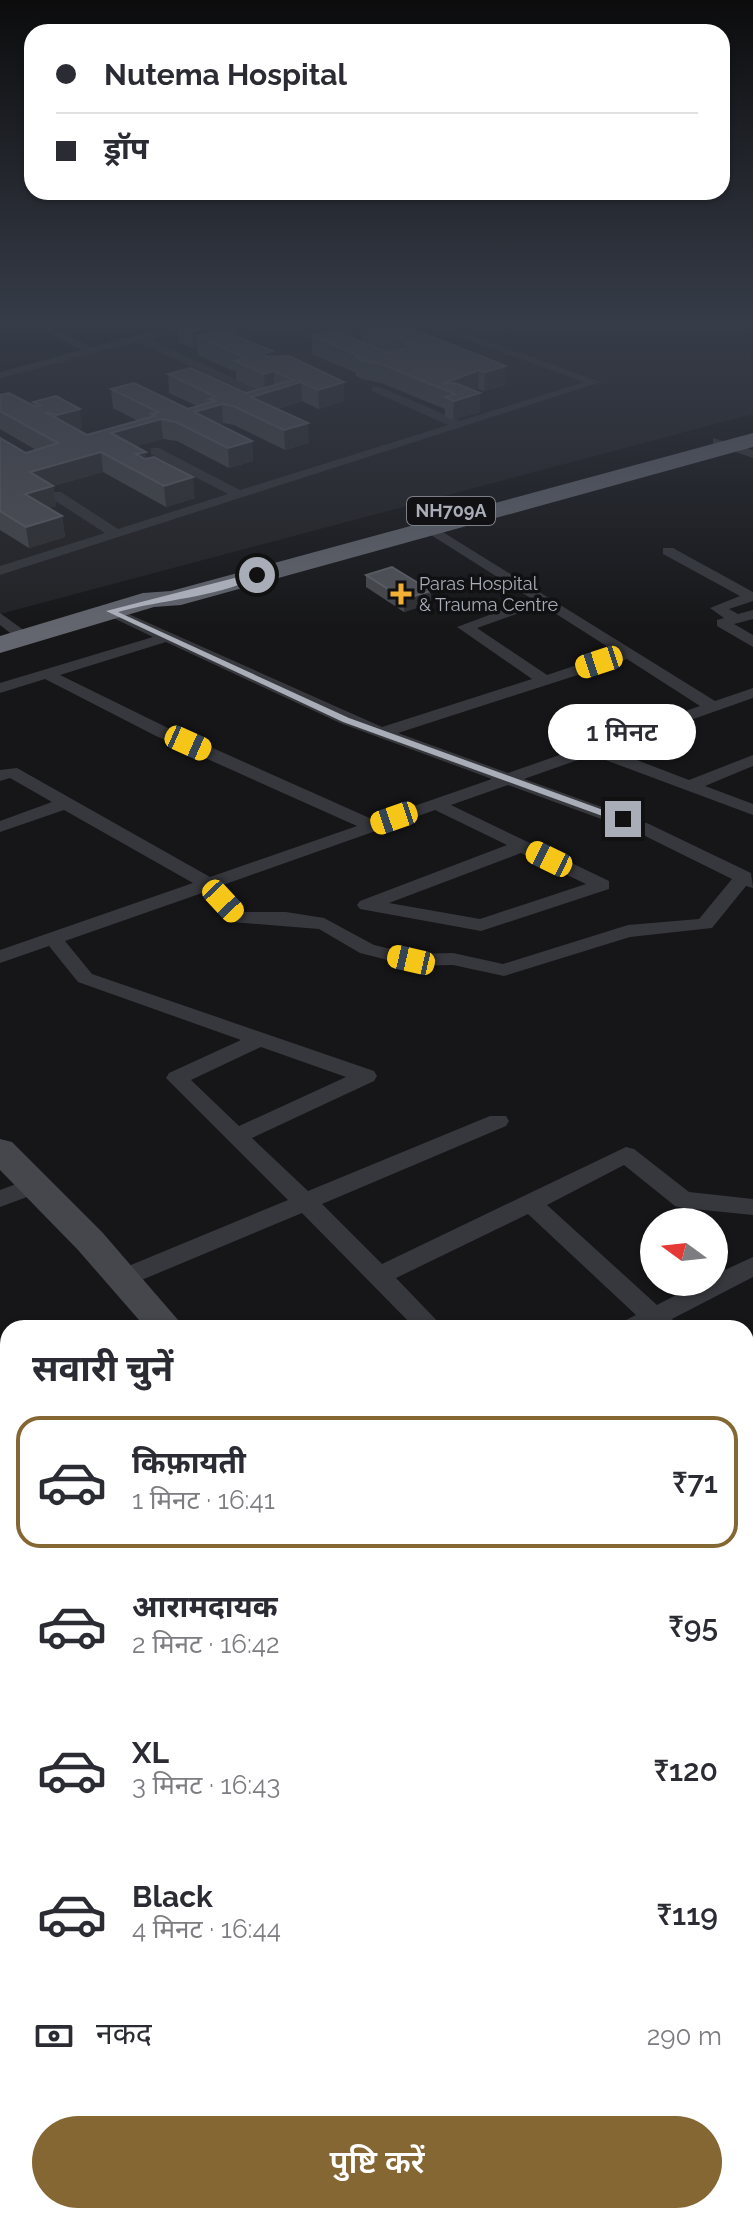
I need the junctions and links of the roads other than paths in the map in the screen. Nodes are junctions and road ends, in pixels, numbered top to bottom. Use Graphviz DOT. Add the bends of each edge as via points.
graph roads {
  1 [pos="456,424"];
  2 [pos="463,424"];
  3 [pos="459,425"];
  4 [pos="753,432"];
  5 [pos="739,445"];
  6 [pos="155,451"];
  7 [pos="56,495"];
  8 [pos="239,495"];
  9 [pos="422,523"];
  10 [pos="116,534"];
  11 [pos="668,551"];
  12 [pos="0,571"];
  13 [pos="542,600"];
  14 [pos="110,611"];
  15 [pos="753,614"];
  16 [pos="0,617"];
  17 [pos="737,619"];
  18 [pos="164,638"];
  19 [pos="12,641"];
  20 [pos="753,642"];
  21 [pos="627,654"];
  22 [pos="49,675"];
  23 [pos="544,680"];
  24 [pos="0,688"];
  25 [pos="753,693"];
  26 [pos="713,707"];
  27 [pos="381,733"];
  28 [pos="592,749"];
  29 [pos="753,760"];
  30 [pos="0,776"];
  31 [pos="510,778"];
  32 [pos="689,786"];
  33 [pos="66,803"];
  34 [pos="436,804"];
  35 [pos="753,810"];
  36 [pos="373,826"];
  37 [pos="0,827"];
  38 [pos="522,846"];
  39 [pos="748,880"];
  40 [pos="208,884"];
  41 [pos="53,938"];
  42 [pos="0,957"];
  43 [pos="260,1039"];
  44 [pos="498,1121"];
  45 [pos="236,1136"];
  46 [pos="0,1150"];
  47 [pos="35,1185"];
  48 [pos="0,1199"];
  49 [pos="305,1202"];
  50 [pos="531,1203"];
  51 [pos="753,1207"];
  52 [pos="753,1266"];
  53 [pos="379,1276"];
  54 [pos="123,1278"];
  55 [pos="160,1320"];
  56 [pos="423,1320"];
  57 [pos="647,1320"];
  58 [pos="658,1320"];
  1 -- 3 [label="street"];
  2 -- 3 [label="street"];
  3 -- 8 [label="street"];
  4 -- 5 [label="highway, NH709A"];
  5 -- 9 [label="highway, NH709A"];
  6 -- 8 [label="street"];
  7 -- 10 [label="street"];
  8 -- 10 [label="street"];
  9 -- 13 [label="street"];
  9 -- 14 [label="highway, NH709A" via="172,599"];
  10 -- 12 [label="street"];
  11 -- 17 [label="street" via="752,597 717,608"];
  13 -- 21 [label="street"];
  13 -- 23 [label="street" via="465,627"];
  14 -- 18 [label="street"];
  14 -- 19 [label="highway, NH709A"];
  15 -- 17 [label="street"];
  16 -- 19 [label="street"];
  17 -- 20 [label="street" via="722,623"];
  18 -- 22 [label="street"];
  18 -- 27 [label="street"];
  21 -- 23 [label="street"];
  21 -- 26 [label="street"];
  22 -- 24 [label="street"];
  22 -- 36 [label="street"];
  23 -- 27 [label="street"];
  25 -- 26 [label="street"];
  26 -- 28 [label="street"];
  27 -- 31 [label="street"];
  28 -- 31 [label="street"];
  28 -- 32 [label="street"];
  29 -- 32 [label="street"];
  30 -- 33 [label="street" via="11,772"];
  31 -- 34 [label="street"];
  31 -- 39 [label="street" via="643,828"];
  32 -- 35 [label="street"];
  33 -- 37 [label="street"];
  33 -- 40 [label="street"];
  34 -- 36 [label="street"];
  34 -- 38 [label="street"];
  36 -- 40 [label="street"];
  38 -- 38 [label="street" via="602,885 481,925 367,905"];
  39 -- 40 [label="street" via="705,924 628,931 504,970 453,959 411,960 367,949 324,924 239,918"];
  40 -- 41 [label="street"];
  41 -- 42 [label="street"];
  41 -- 43 [label="street" via="85,978"];
  43 -- 45 [label="street" via="177,1078"];
  43 -- 45 [label="street" via="366,1076"];
  44 -- 49 [label="street"];
  45 -- 49 [label="street"];
  46 -- 47 [label="street"];
  47 -- 48 [label="street"];
  47 -- 54 [label="street"];
  49 -- 53 [label="street"];
  49 -- 54 [label="street"];
  50 -- 51 [label="street" via="626,1155 683,1200"];
  50 -- 53 [label="street"];
  50 -- 57 [label="street"];
  52 -- 58 [label="street"];
  53 -- 56 [label="street"];
  54 -- 55 [label="street"];
}
